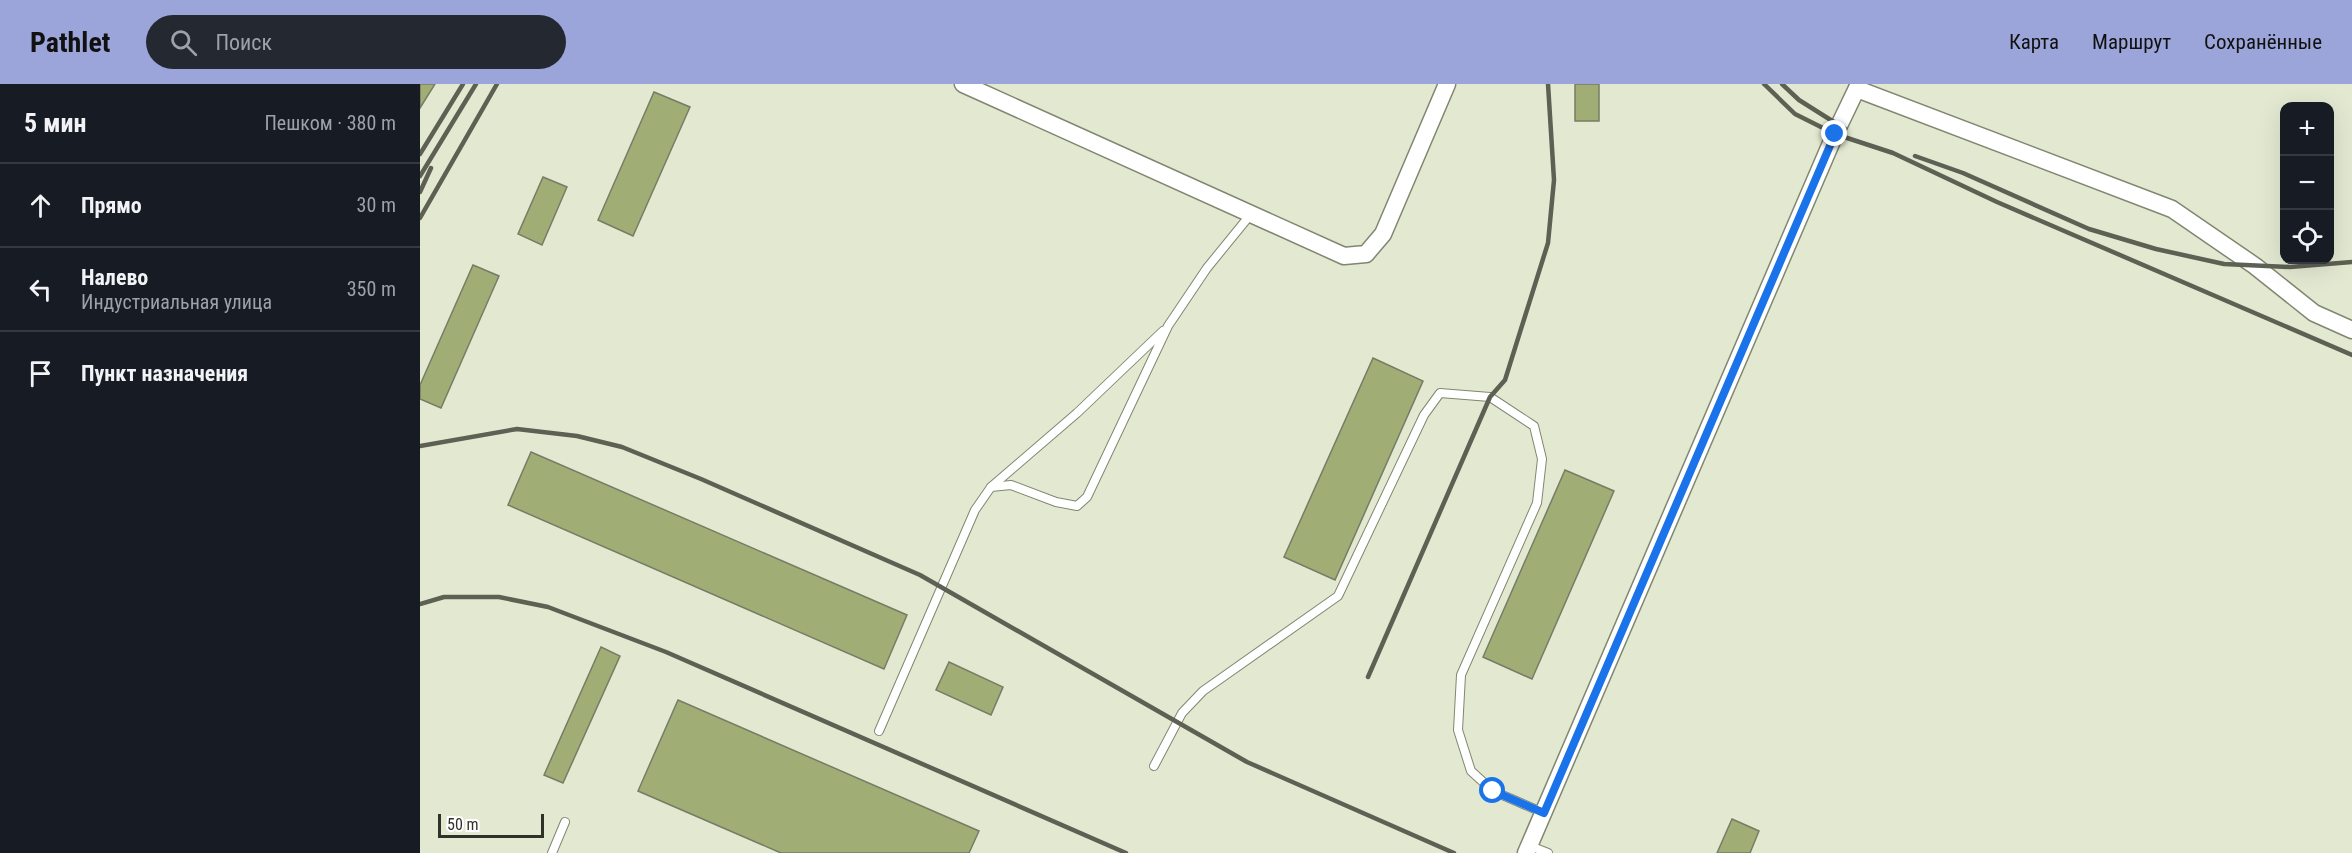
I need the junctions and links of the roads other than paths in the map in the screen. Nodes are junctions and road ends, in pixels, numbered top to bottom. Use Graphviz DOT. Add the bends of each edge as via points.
graph roads {
  1 [pos="963,84"];
  2 [pos="1447,84"];
  3 [pos="1858,87"];
  4 [pos="1251,214"];
  5 [pos="1168,326"];
  6 [pos="2352,330"];
  7 [pos="991,487"];
  8 [pos="879,731"];
  9 [pos="1154,766"];
  10 [pos="1544,813"];
  11 [pos="565,822"];
  12 [pos="1528,849"];
  13 [pos="552,853"];
  14 [pos="1548,853"];
  1 -- 4 [label="street"];
  2 -- 4 [label="street" via="1383,234 1366,254 1344,256"];
  3 -- 6 [label="street" via="2172,209 2255,266 2314,313"];
  3 -- 10 [label="street"];
  4 -- 5 [label="lane" via="1207,268"];
  5 -- 7 [label="lane" via="1077,414"];
  5 -- 7 [label="lane" via="1087,497 1077,506 1011,485"];
  7 -- 8 [label="lane" via="975,510"];
  9 -- 10 [label="lane" via="1182,713 1203,691 1338,596 1424,415 1440,393 1473,394 1490,397 1534,426 1542,459 1537,503 1461,675 1458,730 1471,771 1493,791"];
  10 -- 12 [label="street"];
  11 -- 13 [label="lane"];
  12 -- 14 [label="lane"];
}
